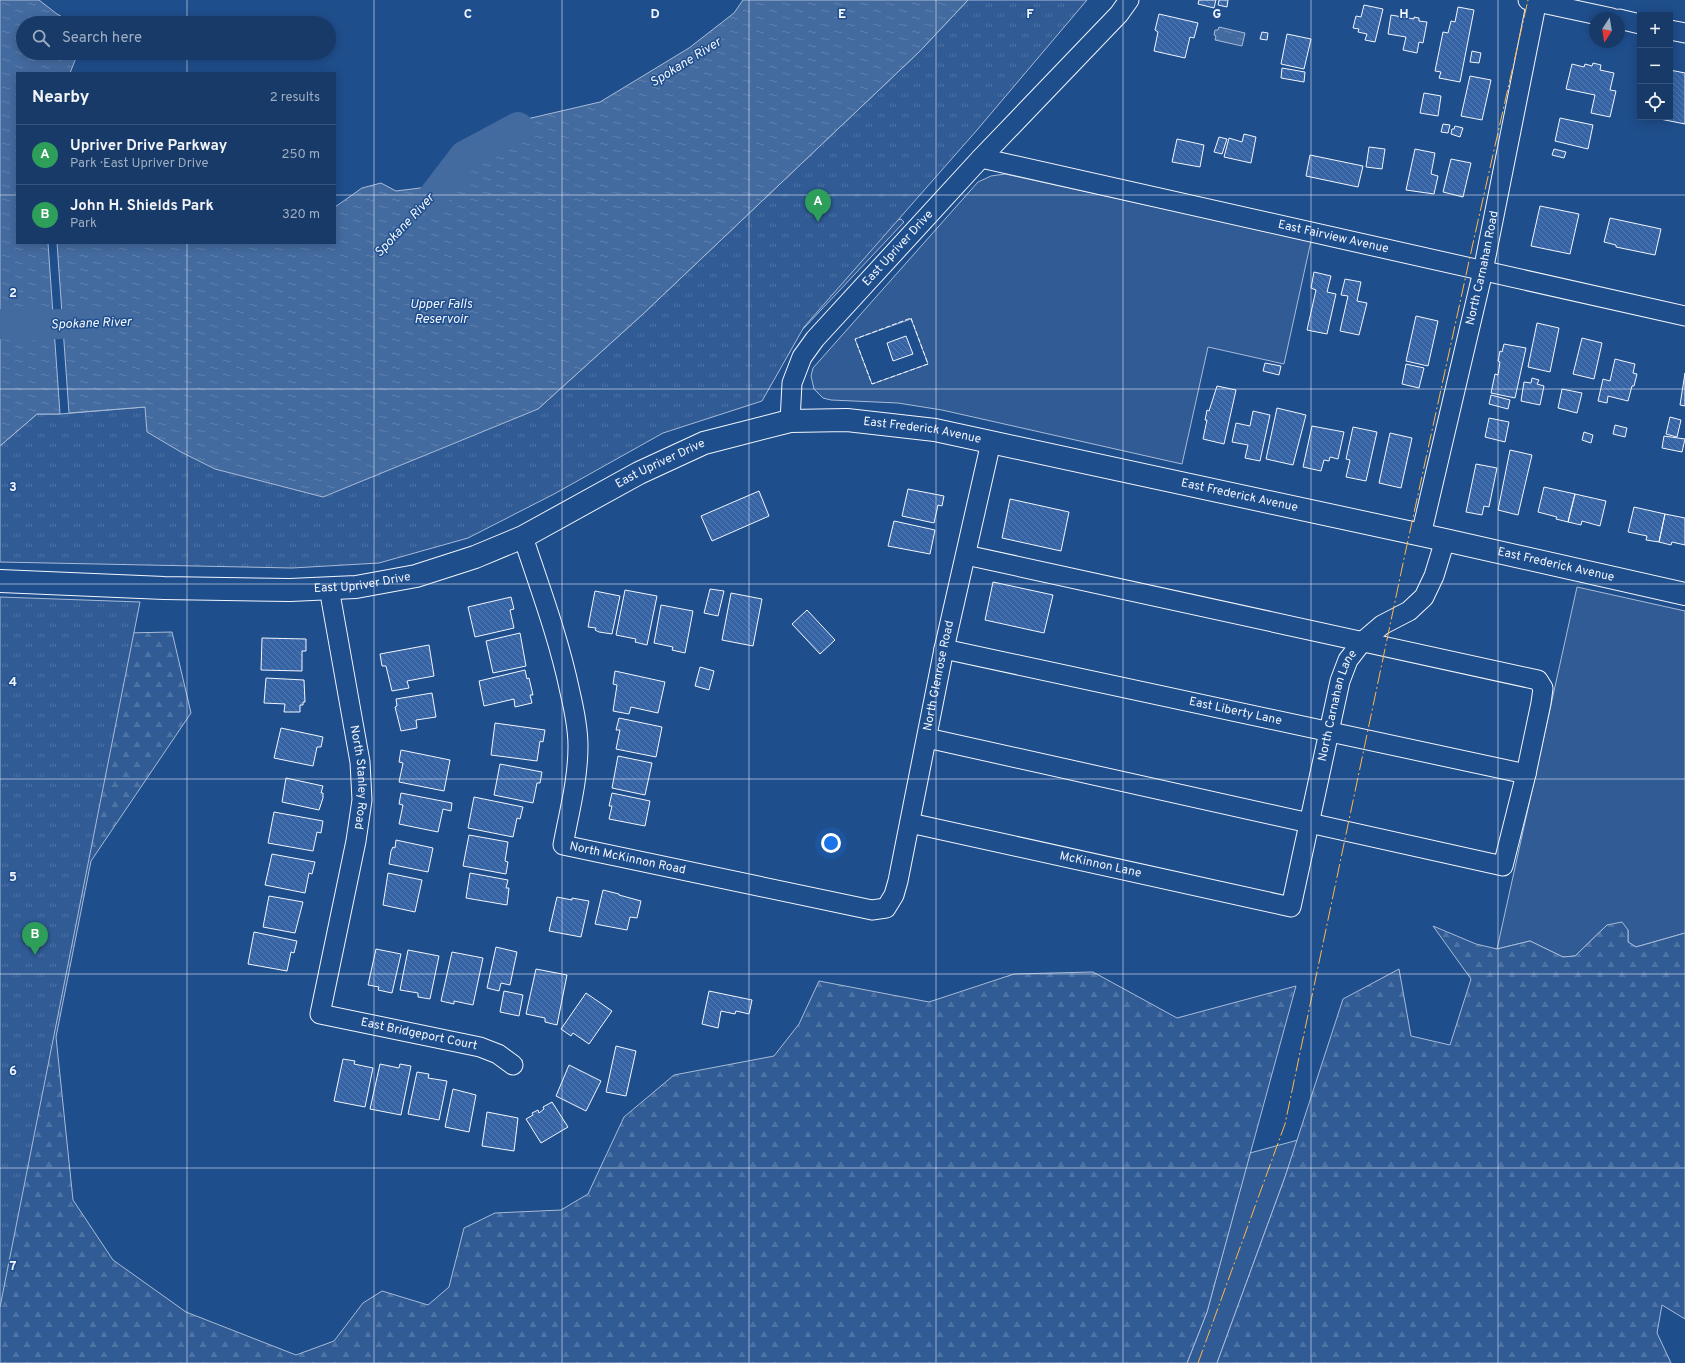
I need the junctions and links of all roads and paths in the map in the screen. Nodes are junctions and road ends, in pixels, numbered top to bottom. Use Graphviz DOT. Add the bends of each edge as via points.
graph roads {
  1 [pos="1129,0"];
  2 [pos="1534,1"];
  3 [pos="1589,13"];
  4 [pos="1625,20"];
  5 [pos="1637,23"];
  6 [pos="1673,31"];
  7 [pos="1685,33"];
  8 [pos="981,158"];
  9 [pos="1483,271"];
  10 [pos="1685,316"];
  11 [pos="790,421"];
  12 [pos="991,442"];
  13 [pos="1421,535"];
  14 [pos="523,537"];
  15 [pos="1445,540"];
  16 [pos="966,555"];
  17 [pos="0,581"];
  18 [pos="328,588"];
  19 [pos="1685,594"];
  20 [pos="1362,642"];
  21 [pos="944,649"];
  22 [pos="1330,732"];
  23 [pos="927,738"];
  24 [pos="1526,774"];
  25 [pos="910,823"];
  26 [pos="1310,823"];
  27 [pos="1291,907"];
  28 [pos="886,908"];
  29 [pos="320,1014"];
  30 [pos="513,1065"];
  1 -- 8 [label="street, East Upriver Drive" via="1119,14"];
  2 -- 3 [label="street"];
  2 -- 9 [label="street, North Carnahan Road"];
  4 -- 5 [label="street"];
  6 -- 7 [label="street"];
  8 -- 9 [label="street, East Fairview Avenue"];
  8 -- 11 [label="street, East Upriver Drive" via="815,339 802,357 792,383"];
  9 -- 10 [label="street, East Fairview Avenue"];
  9 -- 13 [label="street, North Carnahan Road"];
  11 -- 12 [label="main road, East Frederick Avenue" via="847,420 935,430"];
  11 -- 14 [label="main road, East Upriver Drive" via="704,444 639,473"];
  12 -- 13 [label="main road, East Frederick Avenue"];
  12 -- 16 [label="street, North Glenrose Road"];
  13 -- 15 [label="main road, East Frederick Avenue"];
  14 -- 18 [label="main road, East Upriver Drive" via="475,557 416,576 356,587"];
  14 -- 28 [label="street, North McKinnon Road" via="547,605 567,674 576,718 577,773 563,846 872,910"];
  15 -- 19 [label="main road, East Frederick Avenue"];
  15 -- 20 [label="street, North Carnahan Lane" via="1434,576 1424,597 1409,611 1382,626"];
  16 -- 20 [label="street"];
  16 -- 21 [label="street, North Glenrose Road"];
  17 -- 18 [label="main road, East Upriver Drive" via="164,588"];
  18 -- 29 [label="street, North Stanley Road" via="360,762 362,800 356,841"];
  20 -- 22 [label="street, North Carnahan Lane" via="1348,660 1340,681"];
  20 -- 24 [label="street" via="1538,680 1543,688"];
  21 -- 22 [label="street, East Liberty Lane"];
  21 -- 23 [label="street, North Glenrose Road"];
  22 -- 24 [label="street, East Liberty Lane"];
  22 -- 26 [label="street, North Carnahan Lane"];
  23 -- 25 [label="street, North Glenrose Road"];
  23 -- 26 [label="street"];
  24 -- 26 [label="street" via="1503,866"];
  25 -- 27 [label="street, McKinnon Lane"];
  25 -- 28 [label="street, North Glenrose Road" via="898,881 894,895"];
  26 -- 27 [label="street, North Carnahan Lane"];
  29 -- 30 [label="street, East Bridgeport Court" via="480,1047 498,1054"];
}
